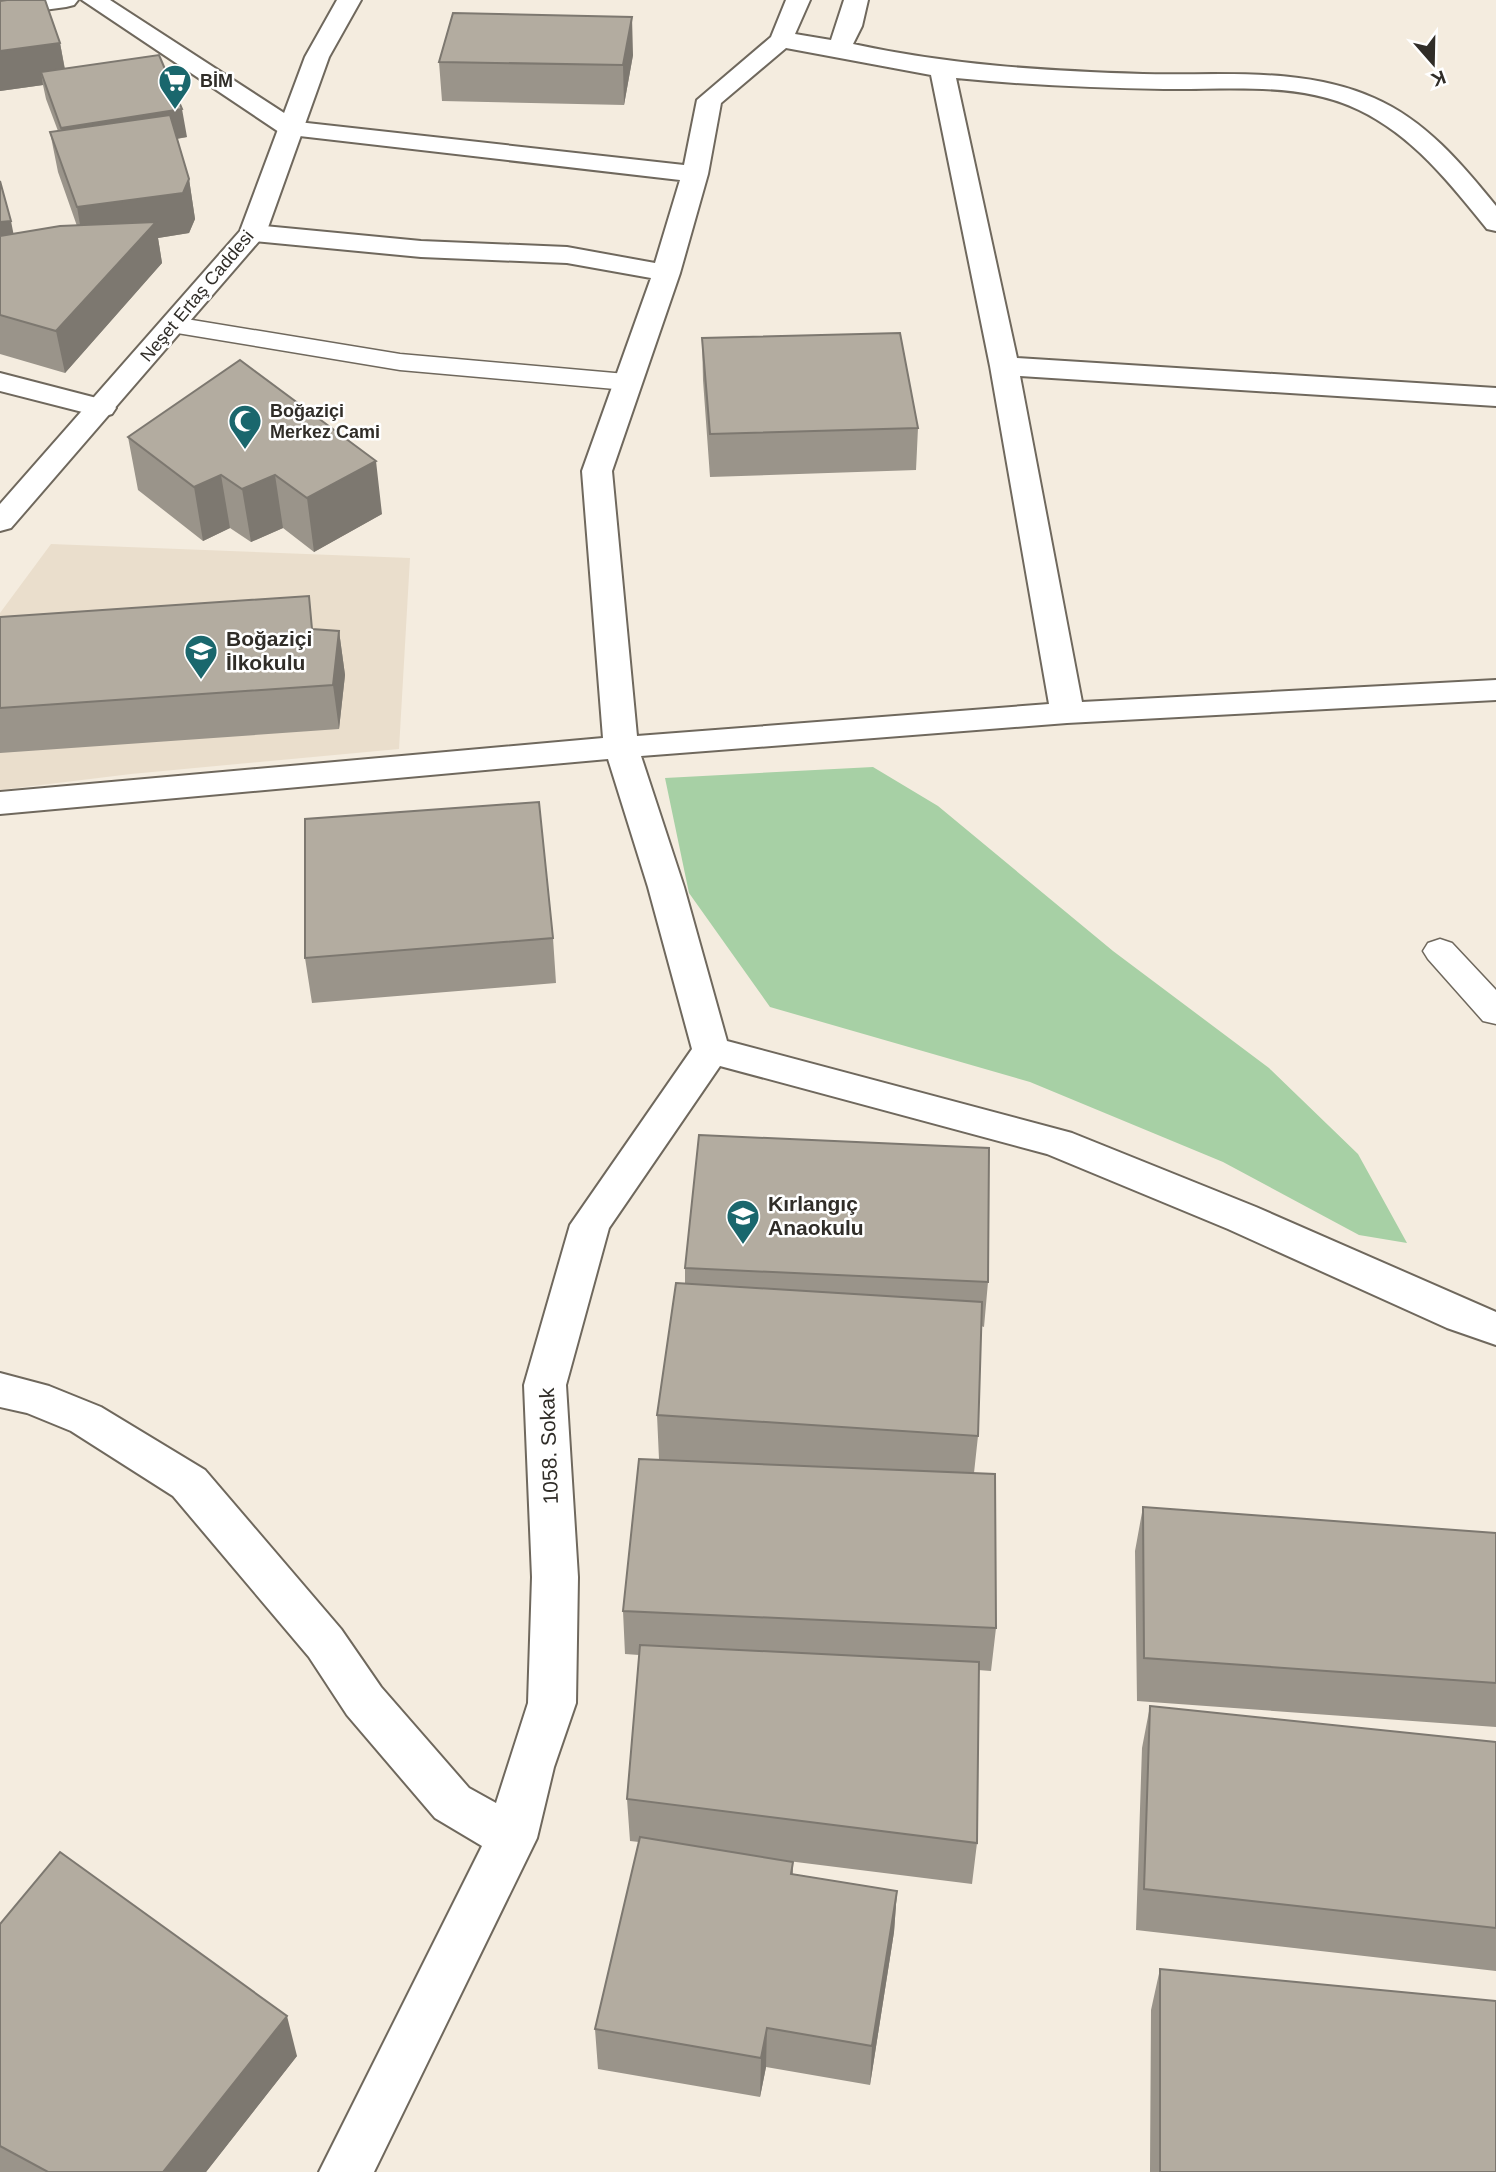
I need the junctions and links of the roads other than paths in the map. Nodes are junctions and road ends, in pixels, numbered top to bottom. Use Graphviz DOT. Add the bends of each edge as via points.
graph roads {
  1 [pos="66,0"];
  2 [pos="94,0"];
  3 [pos="349,0"];
  4 [pos="798,0"];
  5 [pos="856,0"];
  6 [pos="0,9"];
  7 [pos="781,40"];
  8 [pos="839,46"];
  9 [pos="942,69"];
  10 [pos="291,129"];
  11 [pos="695,174"];
  12 [pos="1496,223"];
  13 [pos="253,233"];
  14 [pos="666,273"];
  15 [pos="174,325"];
  16 [pos="1004,366"];
  17 [pos="0,382"];
  18 [pos="626,382"];
  19 [pos="1496,397"];
  20 [pos="102,408"];
  21 [pos="59,455"];
  22 [pos="0,499"];
  23 [pos="0,522"];
  24 [pos="1496,690"];
  25 [pos="1067,713"];
  26 [pos="621,748"];
  27 [pos="0,803"];
  28 [pos="1440,951"];
  29 [pos="1496,1012"];
  30 [pos="711,1050"];
  31 [pos="1496,1329"];
  32 [pos="0,1390"];
  33 [pos="512,1838"];
  34 [pos="346,2172"];
  1 -- 6 [label="street"];
  2 -- 10 [label="street"];
  3 -- 10 [label="street, Neşet Ertaş Caddesi" via="317,57"];
  4 -- 7 [label="street"];
  5 -- 8 [label="street"];
  7 -- 8 [label="street"];
  7 -- 11 [label="street" via="709,100"];
  8 -- 9 [label="street"];
  9 -- 12 [label="street" via="1104,80 1286,84 1328,91 1364,103 1427,143"];
  9 -- 16 [label="street"];
  10 -- 11 [label="street"];
  10 -- 13 [label="street, Neşet Ertaş Caddesi"];
  11 -- 14 [label="street"];
  13 -- 14 [label="street" via="421,249 567,255"];
  13 -- 15 [label="street, Neşet Ertaş Caddesi"];
  14 -- 18 [label="street"];
  15 -- 18 [label="lane" via="400,362"];
  15 -- 20 [label="street, Neşet Ertaş Caddesi"];
  16 -- 19 [label="street"];
  16 -- 25 [label="street"];
  17 -- 20 [label="street"];
  18 -- 26 [label="street" via="597,471"];
  20 -- 21 [label="street, Neşet Ertaş Caddesi"];
  21 -- 22 [label="street, Neşet Ertaş Caddesi"];
  21 -- 23 [label="street, Neşet Ertaş Caddesi"];
  24 -- 25 [label="street"];
  25 -- 26 [label="street"];
  26 -- 27 [label="street"];
  26 -- 30 [label="street"];
  28 -- 29 [label="lane"];
  30 -- 31 [label="street" via="1058,1143"];
  30 -- 33 [label="street, 1058. Sokak" via="590,1224 545,1385 555,1577 552,1703"];
  32 -- 33 [label="street" via="86,1419 189,1483 452,1803"];
  33 -- 34 [label="street, 1058. Sokak"];
}
